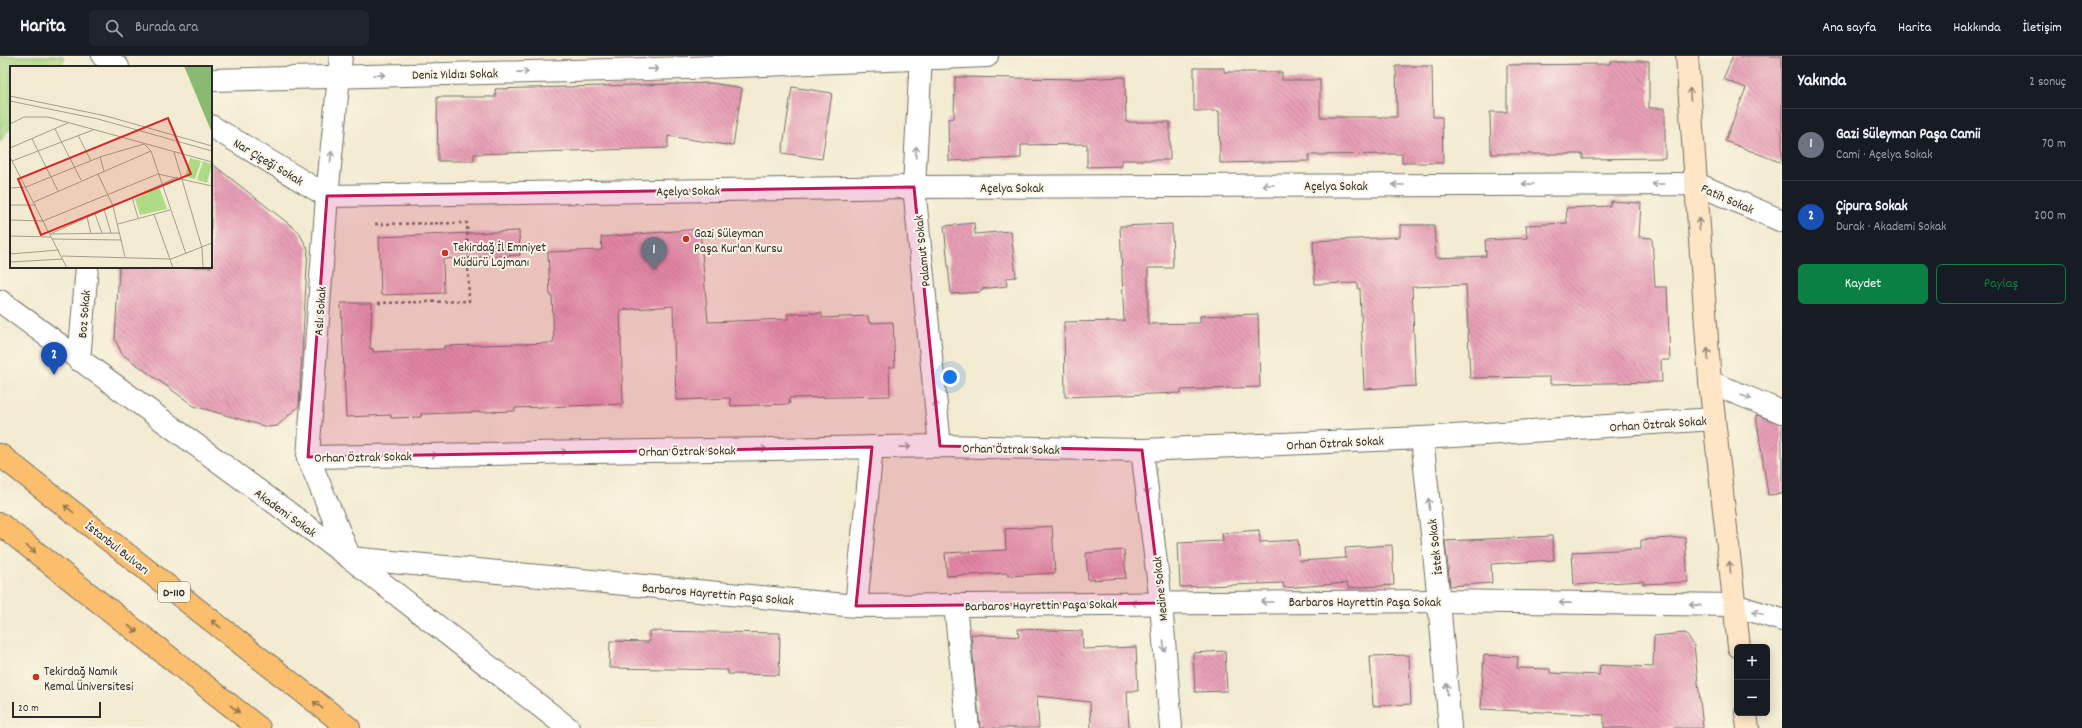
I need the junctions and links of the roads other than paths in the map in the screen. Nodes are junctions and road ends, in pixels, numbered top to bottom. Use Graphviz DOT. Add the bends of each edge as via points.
graph roads {
  1 [pos="986,56"];
  2 [pos="1687,56"];
  3 [pos="921,57"];
  4 [pos="688,62"];
  5 [pos="341,66"];
  6 [pos="212,80"];
  7 [pos="212,127"];
  8 [pos="1697,184"];
  9 [pos="914,187"];
  10 [pos="327,196"];
  11 [pos="1782,221"];
  12 [pos="87,268"];
  13 [pos="0,301"];
  14 [pos="78,360"];
  15 [pos="1710,382"];
  16 [pos="1782,412"];
  17 [pos="1714,419"];
  18 [pos="1422,438"];
  19 [pos="940,446"];
  20 [pos="872,448"];
  21 [pos="1142,450"];
  22 [pos="0,455"];
  23 [pos="308,456"];
  24 [pos="0,524"];
  25 [pos="350,558"];
  26 [pos="1439,601"];
  27 [pos="1161,603"];
  28 [pos="955,605"];
  29 [pos="1734,605"];
  30 [pos="856,606"];
  31 [pos="1782,620"];
  32 [pos="1739,644"];
  33 [pos="1746,716"];
  34 [pos="259,728"];
  35 [pos="349,728"];
  36 [pos="568,728"];
  37 [pos="968,728"];
  38 [pos="1171,728"];
  39 [pos="1450,728"];
  40 [pos="1748,728"];
  1 -- 3 [label="street, Deniz Yıldızı Sokak"];
  8 -- 2 [label="main road, one-way"];
  3 -- 4 [label="street, Deniz Yıldızı Sokak"];
  9 -- 3 [label="street, Palamut Sokak, one-way"];
  5 -- 4 [label="street, Deniz Yıldızı Sokak, one-way"];
  5 -- 6 [label="street, Deniz Yıldızı Sokak"];
  10 -- 5 [label="street, Aslı Sokak, one-way"];
  7 -- 10 [label="street, Nar Çiçeği Sokak"];
  8 -- 9 [label="street, Açelya Sokak, one-way"];
  8 -- 11 [label="street, Fatih Sokak"];
  15 -- 8 [label="main road, one-way"];
  9 -- 10 [label="street, Açelya Sokak"];
  19 -- 9 [label="street, Palamut Sokak, one-way"];
  10 -- 23 [label="street, Aslı Sokak"];
  12 -- 14 [label="street, Boz Sokak"];
  13 -- 14 [label="street, Akademi Sokak"];
  14 -- 25 [label="street, Akademi Sokak"];
  15 -- 16 [label="street, one-way"];
  15 -- 17 [label="main road"];
  17 -- 18 [label="street, Orhan Öztrak Sokak"];
  29 -- 17 [label="main road, one-way"];
  18 -- 21 [label="street, Orhan Öztrak Sokak"];
  26 -- 18 [label="street, İstek Sokak, one-way"];
  20 -- 19 [label="street, Orhan Öztrak Sokak, one-way"];
  19 -- 21 [label="street, Orhan Öztrak Sokak"];
  23 -- 20 [label="street, Orhan Öztrak Sokak, one-way"];
  20 -- 30 [label="street"];
  21 -- 27 [label="street, Medine Sokak, one-way"];
  35 -- 22 [label="highway, İstanbul Bulvarı / D-110, one-way"];
  23 -- 25 [label="street, Aslı Sokak"];
  24 -- 34 [label="highway, one-way"];
  25 -- 30 [label="street, Barbaros Hayrettin Paşa Sokak"];
  25 -- 36 [label="street, Akademi Sokak"];
  26 -- 27 [label="street, Barbaros Hayrettin Paşa Sokak, one-way"];
  29 -- 26 [label="street, Barbaros Hayrettin Paşa Sokak, one-way"];
  39 -- 26 [label="street, İstek Sokak, one-way"];
  27 -- 28 [label="street, Barbaros Hayrettin Paşa Sokak, one-way"];
  27 -- 38 [label="street, Medine Sokak, one-way"];
  28 -- 30 [label="street, Barbaros Hayrettin Paşa Sokak"];
  28 -- 37 [label="street"];
  31 -- 29 [label="street, Barbaros Hayrettin Paşa Sokak, one-way"];
  29 -- 32 [label="main road"];
  33 -- 40 [label="main road"];
}
